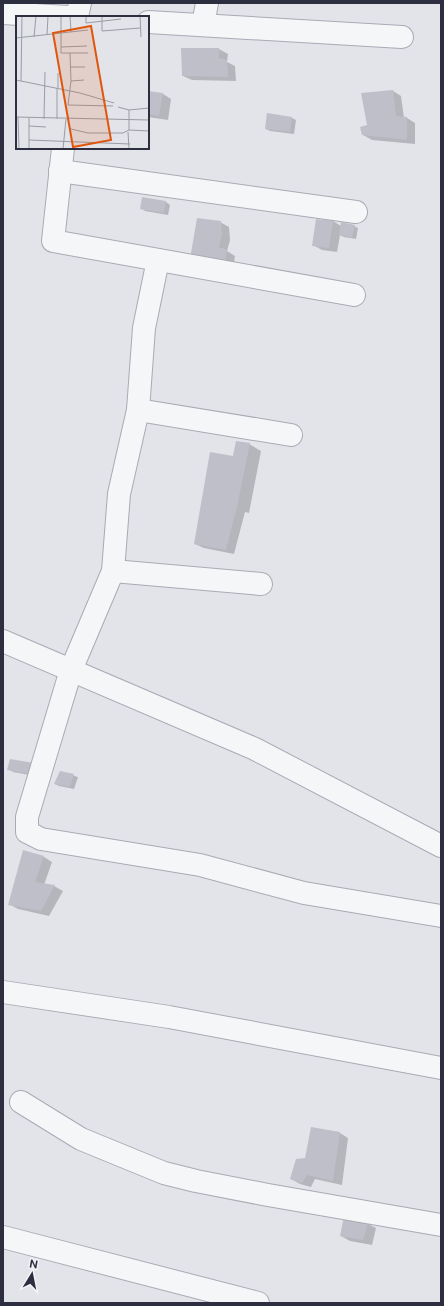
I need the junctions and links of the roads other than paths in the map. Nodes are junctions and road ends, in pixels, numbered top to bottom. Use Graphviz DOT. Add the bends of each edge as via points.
graph roads {
  1 [pos="80,3"];
  2 [pos="206,3"];
  3 [pos="3,13"];
  4 [pos="51,16"];
  5 [pos="77,16"];
  6 [pos="149,22"];
  7 [pos="203,25"];
  8 [pos="402,37"];
  9 [pos="63,149"];
  10 [pos="60,171"];
  11 [pos="356,212"];
  12 [pos="158,260"];
  13 [pos="354,295"];
  14 [pos="138,410"];
  15 [pos="291,435"];
  16 [pos="113,571"];
  17 [pos="261,584"];
  18 [pos="3,641"];
  19 [pos="71,670"];
  20 [pos="441,846"];
  21 [pos="441,916"];
  22 [pos="3,992"];
  23 [pos="441,1068"];
  24 [pos="21,1102"];
  25 [pos="441,1225"];
  26 [pos="3,1237"];
  27 [pos="258,1303"];
  1 -- 5 [label="street"];
  2 -- 7 [label="street"];
  3 -- 4 [label="street"];
  6 -- 7 [label="street"];
  7 -- 8 [label="street"];
  9 -- 10 [label="street"];
  10 -- 11 [label="street"];
  10 -- 12 [label="street" via="53,240"];
  12 -- 13 [label="street"];
  12 -- 14 [label="street" via="144,328"];
  14 -- 15 [label="street"];
  14 -- 16 [label="street" via="119,494"];
  16 -- 17 [label="street"];
  16 -- 19 [label="street"];
  18 -- 19 [label="street"];
  19 -- 20 [label="street" via="255,749"];
  19 -- 21 [label="street" via="27,817 27,832 40,840 200,865 304,893"];
  22 -- 23 [label="street" via="169,1017"];
  24 -- 25 [label="street" via="81,1139 164,1173 246,1191"];
  26 -- 27 [label="street"];
}
